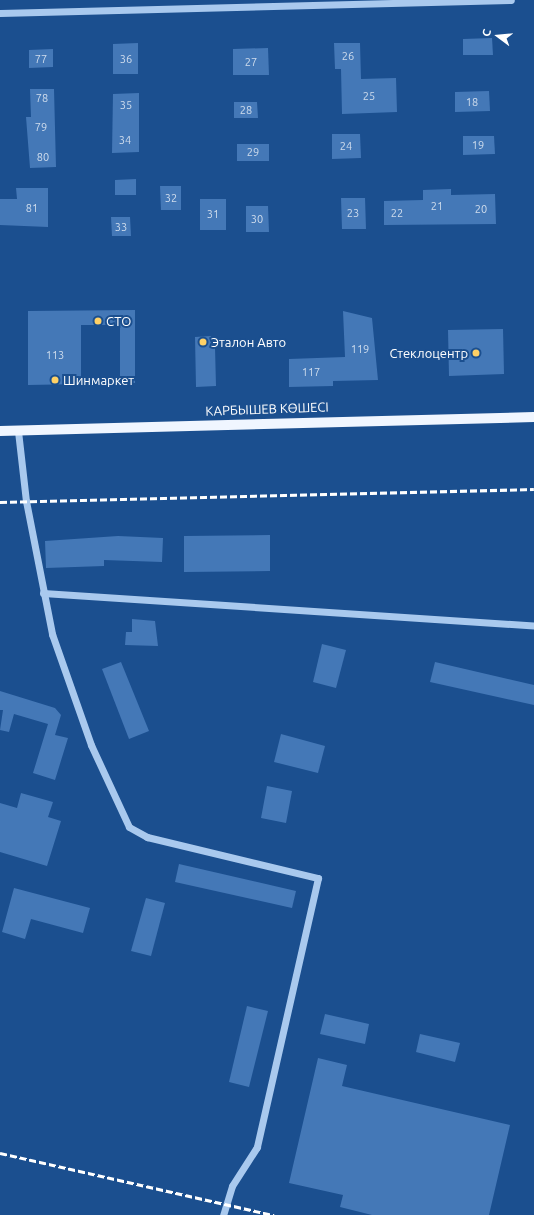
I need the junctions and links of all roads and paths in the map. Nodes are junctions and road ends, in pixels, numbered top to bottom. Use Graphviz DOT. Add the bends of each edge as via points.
graph roads {
  1 [pos="511,0"];
  2 [pos="0,13"];
  3 [pos="534,416"];
  4 [pos="0,431"];
  5 [pos="18,431"];
  6 [pos="43,593"];
  7 [pos="534,626"];
  8 [pos="223,1215"];
  1 -- 2 [label="street"];
  3 -- 5 [label="main road, КАРБЫШЕВ КӨШЕСІ"];
  4 -- 5 [label="main road, КАРБЫШЕВ КӨШЕСІ"];
  5 -- 6 [label="street" via="26,501"];
  6 -- 7 [label="street"];
  6 -- 8 [label="street" via="52,634 91,745 129,828 147,837 318,878 257,1147 232,1186"];
}
